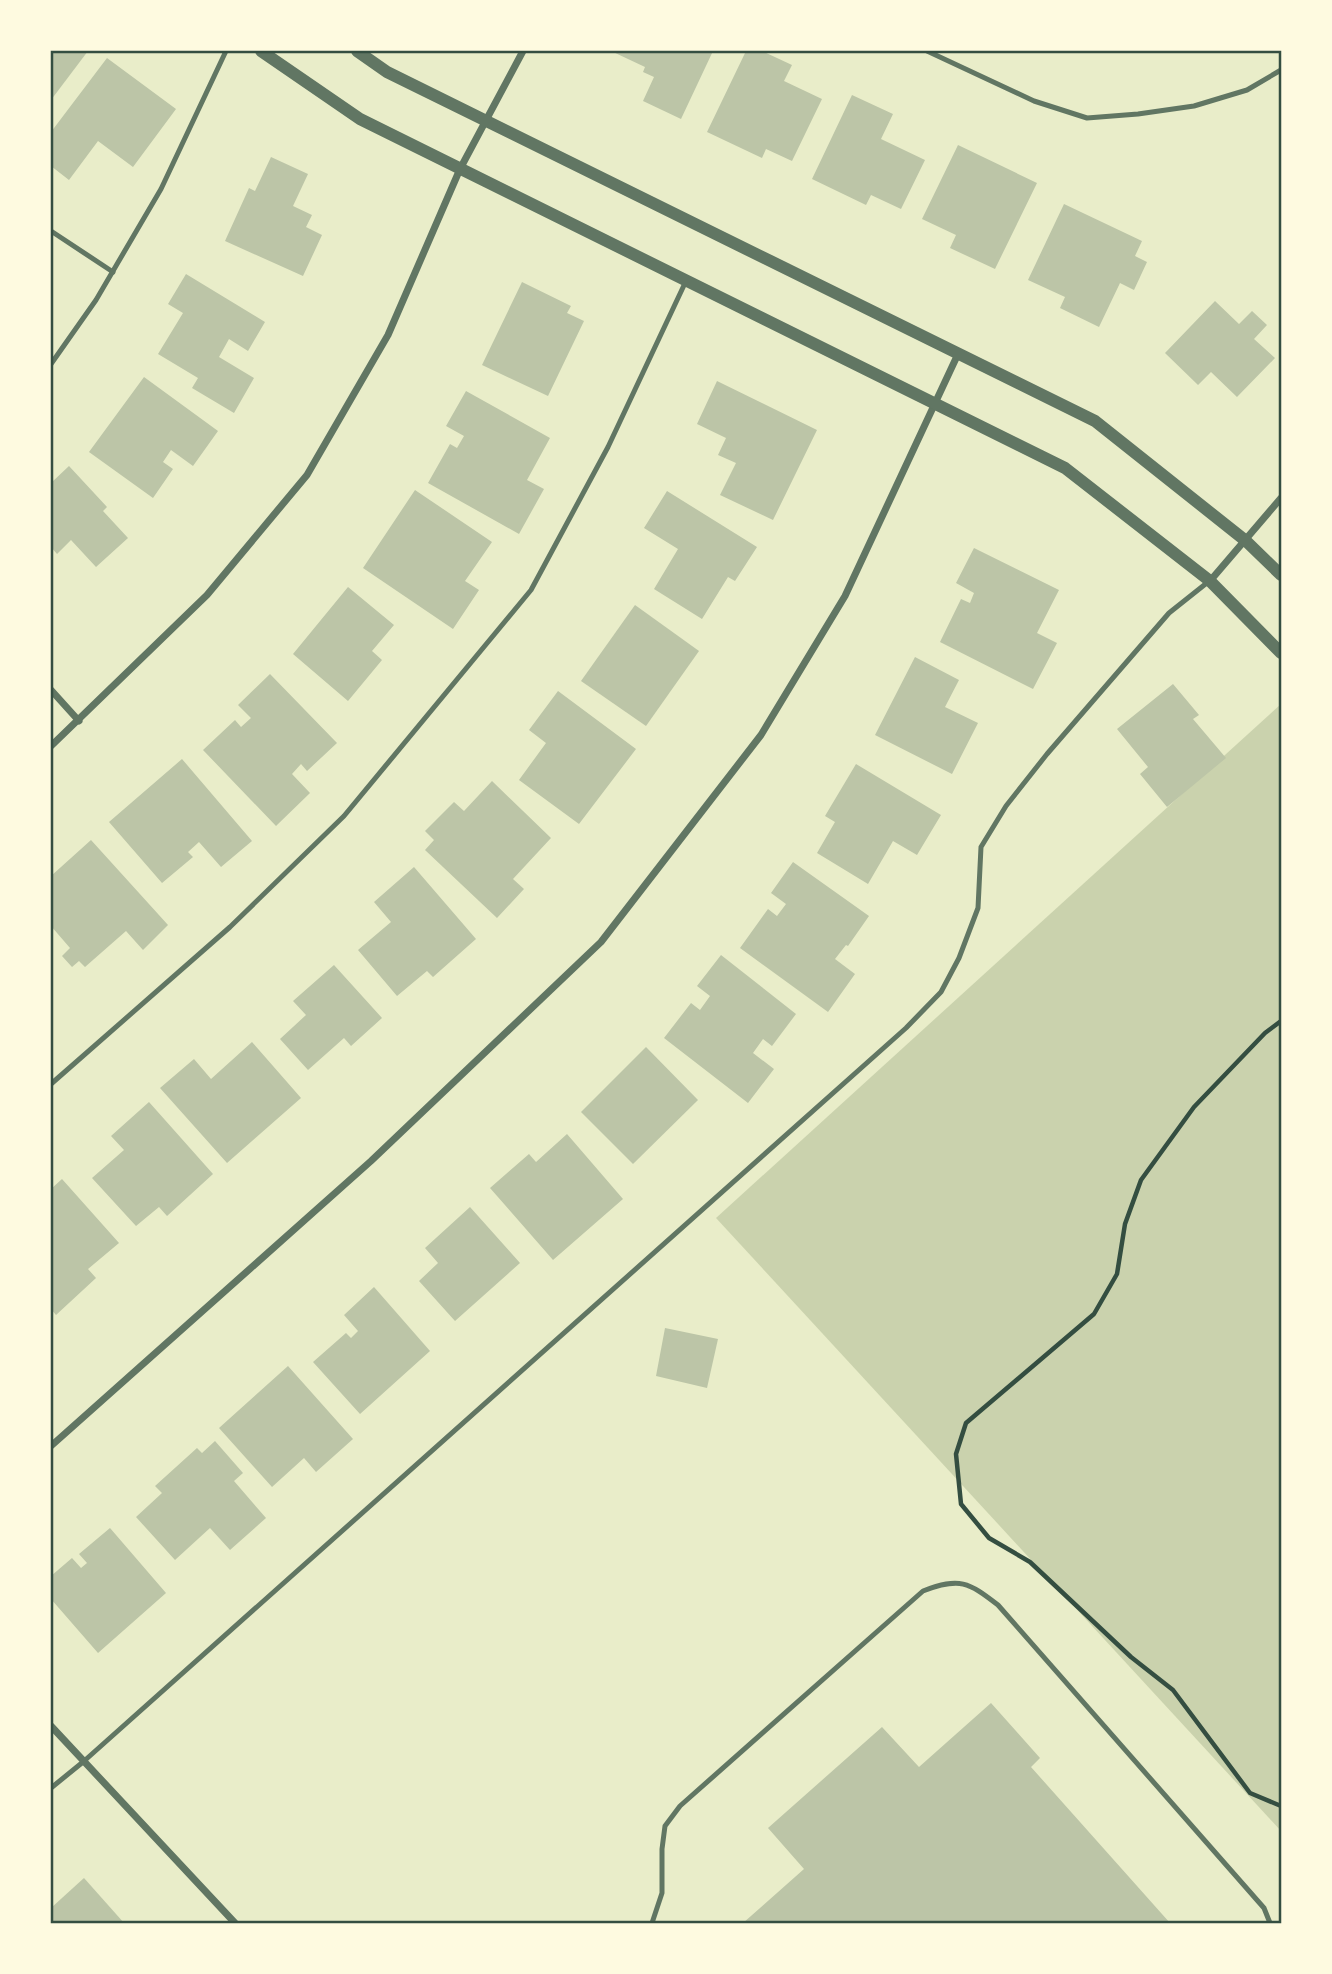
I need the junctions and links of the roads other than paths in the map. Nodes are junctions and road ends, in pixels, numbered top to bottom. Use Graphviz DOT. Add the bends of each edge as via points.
graph roads {
  1 [pos="226,51"];
  2 [pos="261,51"];
  3 [pos="357,51"];
  4 [pos="523,51"];
  5 [pos="928,51"];
  6 [pos="1281,70"];
  7 [pos="487,121"];
  8 [pos="460,169"];
  9 [pos="51,231"];
  10 [pos="113,272"];
  11 [pos="686,281"];
  12 [pos="958,354"];
  13 [pos="51,364"];
  14 [pos="933,403"];
  15 [pos="1281,498"];
  16 [pos="1246,541"];
  17 [pos="1281,575"];
  18 [pos="1210,582"];
  19 [pos="1281,653"];
  20 [pos="51,690"];
  21 [pos="79,721"];
  22 [pos="51,746"];
  23 [pos="51,1084"];
  24 [pos="51,1446"];
  25 [pos="51,1726"];
  26 [pos="83,1762"];
  27 [pos="51,1788"];
  28 [pos="235,1923"];
  29 [pos="652,1923"];
  30 [pos="1269,1923"];
  1 -- 10 [label="lane" via="161,189"];
  2 -- 8 [label="street" via="360,119"];
  3 -- 7 [label="street" via="387,72"];
  4 -- 7 [label="street"];
  5 -- 6 [label="lane" via="1034,101 1087,118 1194,106 1247,90"];
  7 -- 8 [label="street"];
  7 -- 12 [label="street"];
  8 -- 11 [label="street"];
  8 -- 21 [label="street" via="388,335 307,475 207,595"];
  9 -- 10 [label="lane"];
  10 -- 13 [label="lane"];
  11 -- 14 [label="street"];
  11 -- 23 [label="lane" via="608,447 531,590 344,816 229,927"];
  12 -- 14 [label="street"];
  12 -- 16 [label="street" via="1095,421"];
  14 -- 18 [label="street" via="1065,468"];
  14 -- 24 [label="street" via="845,596 761,735 601,942 371,1161"];
  15 -- 16 [label="street"];
  16 -- 17 [label="street"];
  16 -- 18 [label="street"];
  18 -- 19 [label="street"];
  18 -- 26 [label="lane" via="1169,613 1006,806 981,847 978,908 941,992"];
  20 -- 21 [label="street"];
  21 -- 22 [label="street"];
  25 -- 26 [label="street"];
  26 -- 27 [label="lane"];
  26 -- 28 [label="street"];
  29 -- 30 [label="lane" via="662,1893 665,1826 680,1806 923,1591 948,1582 974,1587 998,1605 1264,1908"];
}
